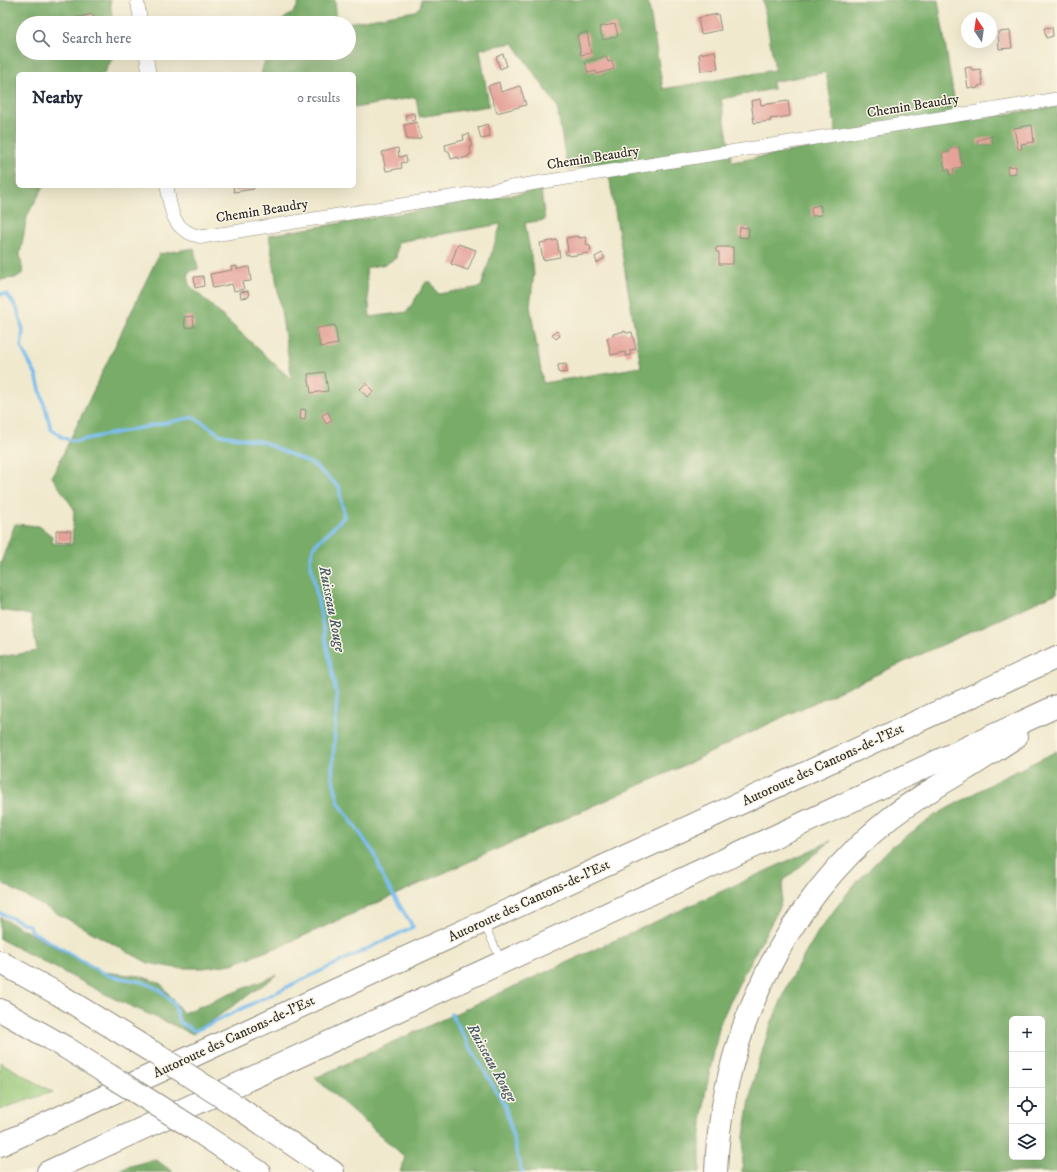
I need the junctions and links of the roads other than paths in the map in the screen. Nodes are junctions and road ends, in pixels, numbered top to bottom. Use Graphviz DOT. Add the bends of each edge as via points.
graph roads {
  1 [pos="137,0"];
  2 [pos="140,16"];
  3 [pos="147,60"];
  4 [pos="149,72"];
  5 [pos="1057,99"];
  6 [pos="167,188"];
  7 [pos="1057,656"];
  8 [pos="1057,706"];
  9 [pos="1057,710"];
  10 [pos="483,922"];
  11 [pos="502,961"];
  12 [pos="0,962"];
  13 [pos="0,1010"];
  14 [pos="0,1145"];
  15 [pos="48,1172"];
  16 [pos="259,1172"];
  17 [pos="333,1172"];
  18 [pos="716,1172"];
  1 -- 2 [label="street"];
  3 -- 4 [label="street"];
  5 -- 6 [label="street, Chemin Beaudry" via="202,237 192,235 177,224"];
  7 -- 10 [label="highway, Autoroute des Cantons-de-l'Est"];
  8 -- 11 [label="highway"];
  9 -- 18 [label="highway" via="926,792 888,820 855,850 807,907 765,974 741,1032 725,1091"];
  10 -- 11 [label="lane"];
  10 -- 14 [label="highway, Autoroute des Cantons-de-l'Est"];
  11 -- 15 [label="highway"];
  12 -- 17 [label="highway, bridge" via="154,1053"];
  13 -- 16 [label="highway, bridge" via="109,1075"];
}
